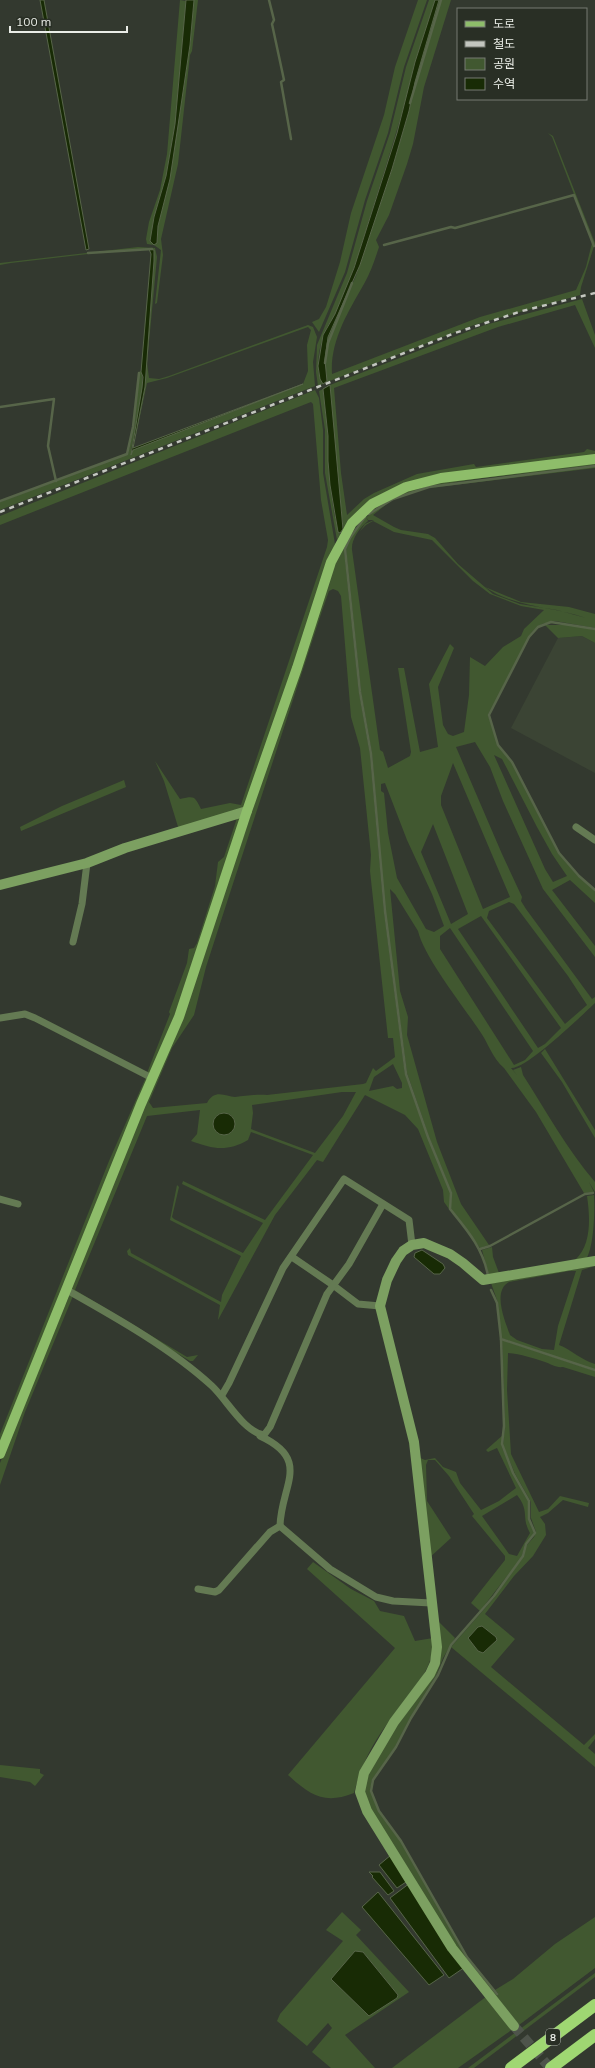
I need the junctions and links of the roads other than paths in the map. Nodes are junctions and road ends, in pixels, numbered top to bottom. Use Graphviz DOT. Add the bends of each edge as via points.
graph roads {
  1 [pos="595,459"];
  2 [pos="247,811"];
  3 [pos="576,827"];
  4 [pos="595,840"];
  5 [pos="87,862"];
  6 [pos="0,885"];
  7 [pos="73,942"];
  8 [pos="0,1018"];
  9 [pos="152,1078"];
  10 [pos="0,1199"];
  11 [pos="18,1204"];
  12 [pos="383,1204"];
  13 [pos="412,1245"];
  14 [pos="292,1257"];
  15 [pos="595,1261"];
  16 [pos="333,1285"];
  17 [pos="67,1290"];
  18 [pos="380,1306"];
  19 [pos="222,1395"];
  20 [pos="257,1434"];
  21 [pos="0,1454"];
  22 [pos="280,1526"];
  23 [pos="198,1590"];
  24 [pos="431,1603"];
  25 [pos="595,2005"];
  26 [pos="514,2026"];
  27 [pos="595,2035"];
  28 [pos="512,2068"];
  29 [pos="551,2068"];
  1 -- 2 [label="main road" via="418,483 382,498 362,512 352,523 331,562"];
  2 -- 5 [label="street" via="124,848"];
  2 -- 9 [label="main road" via="178,1017"];
  3 -- 4 [label="street"];
  5 -- 6 [label="street"];
  5 -- 7 [label="street" via="82,904"];
  8 -- 9 [label="street" via="24,1014 35,1018"];
  9 -- 17 [label="main road"];
  10 -- 11 [label="street"];
  12 -- 13 [label="street" via="409,1220"];
  12 -- 14 [label="street" via="344,1179"];
  12 -- 16 [label="street" via="349,1264"];
  13 -- 15 [label="street" via="424,1243 450,1254 483,1280"];
  13 -- 18 [label="street" via="403,1251 396,1261 387,1280"];
  14 -- 16 [label="street"];
  14 -- 19 [label="street" via="283,1268"];
  16 -- 18 [label="street" via="358,1304"];
  16 -- 20 [label="street" via="301,1352 270,1427 264,1435"];
  17 -- 19 [label="street" via="179,1358"];
  17 -- 21 [label="main road"];
  18 -- 24 [label="street" via="414,1442"];
  19 -- 20 [label="street" via="244,1424"];
  20 -- 22 [label="street" via="281,1448 288,1460 291,1474"];
  22 -- 23 [label="street" via="270,1532 219,1590"];
  22 -- 24 [label="street" via="330,1569 376,1597 393,1601"];
  24 -- 26 [label="street" via="437,1647 433,1668 394,1722 366,1769 360,1792 367,1811 448,1941"];
  25 -- 28 [label="highway, 8"];
  27 -- 29 [label="highway, 8"];
}
